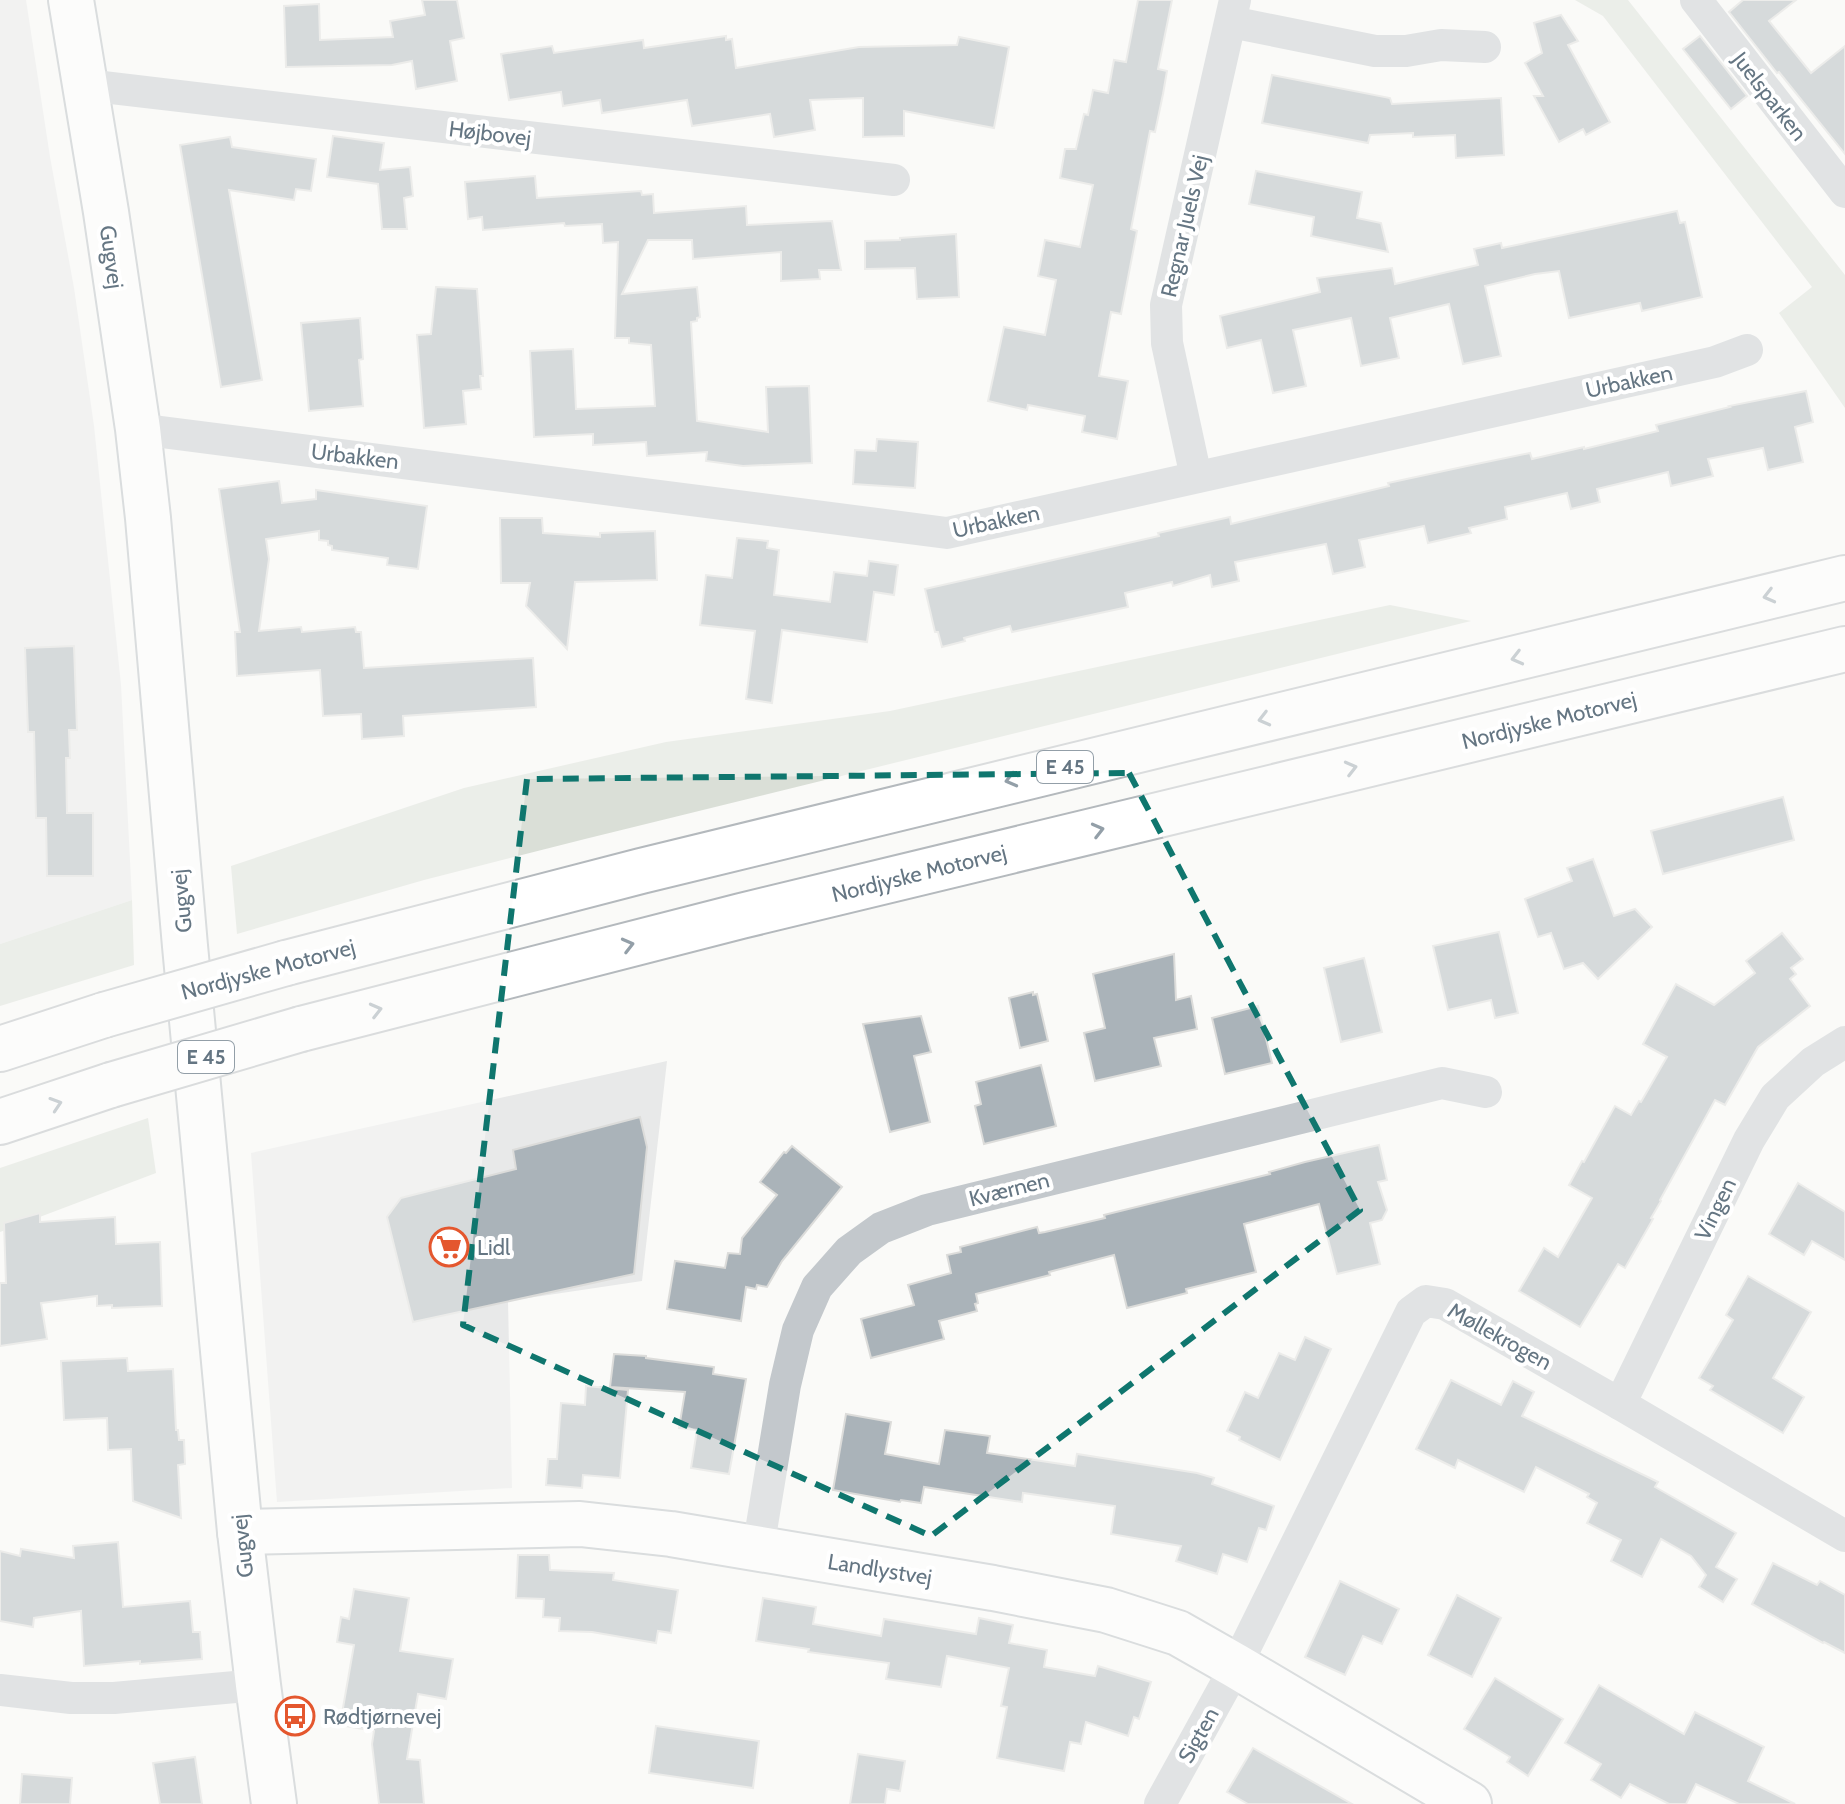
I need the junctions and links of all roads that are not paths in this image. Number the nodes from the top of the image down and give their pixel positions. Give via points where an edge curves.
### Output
1 (71, 0) edge
2 (1696, 0) edge
3 (1233, 11) edge
4 (1485, 47) dead end
5 (86, 85) junction
6 (894, 180) dead end
7 (1845, 192) edge
8 (1747, 350) dead end
9 (138, 429) junction
10 (1196, 477) junction
11 (1845, 578) edge
12 (1845, 649) edge
13 (1845, 1042) edge
14 (0, 1049) edge
15 (1486, 1092) dead end
16 (0, 1122) edge
17 (1620, 1404) junction
18 (240, 1532) junction
19 (1845, 1536) edge
20 (758, 1549) junction
21 (1236, 1666) junction
22 (258, 1685) junction
23 (0, 1690) edge
24 (1453, 1800) edge
25 (274, 1804) edge
26 (1160, 1804) edge

1 - 5 main road, Gugvej
2 - 7 street, Juelsparken
3 - 4 street, Regnar Juels Vej via 1375,51
3 - 10 street, Regnar Juels Vej via 1166,305 1167,343
5 - 6 street, Højbovej
5 - 9 main road, Gugvej
8 - 10 street, Urbakken via 1715,362
9 - 10 street, Urbakken via 947,533
9 - 18 main road, Gugvej
11 -> 14 main road, Nordjyske Motorvej / E 45, bridge via 686,860 286,963
16 -> 12 main road, Nordjyske Motorvej / E 45, bridge via 301,1029 741,916
13 - 17 street, Vingen via 1813,1062 1775,1097
15 - 20 street, Kværnen via 1442,1083 927,1210 881,1228 849,1251 817,1287 798,1330
17 - 19 street, Møllekrogen
17 - 21 street, Møllekrogen via 1445,1304 1426,1301 1411,1312
18 - 20 main road, Landlystvej via 580,1524
18 - 22 main road, Gugvej
20 - 21 main road, Landlystvej via 1106,1610 1178,1633
21 - 24 main road, Landlystvej
21 - 26 street, Sigten
22 - 23 street via 114,1698
22 - 25 main road, Gugvej

